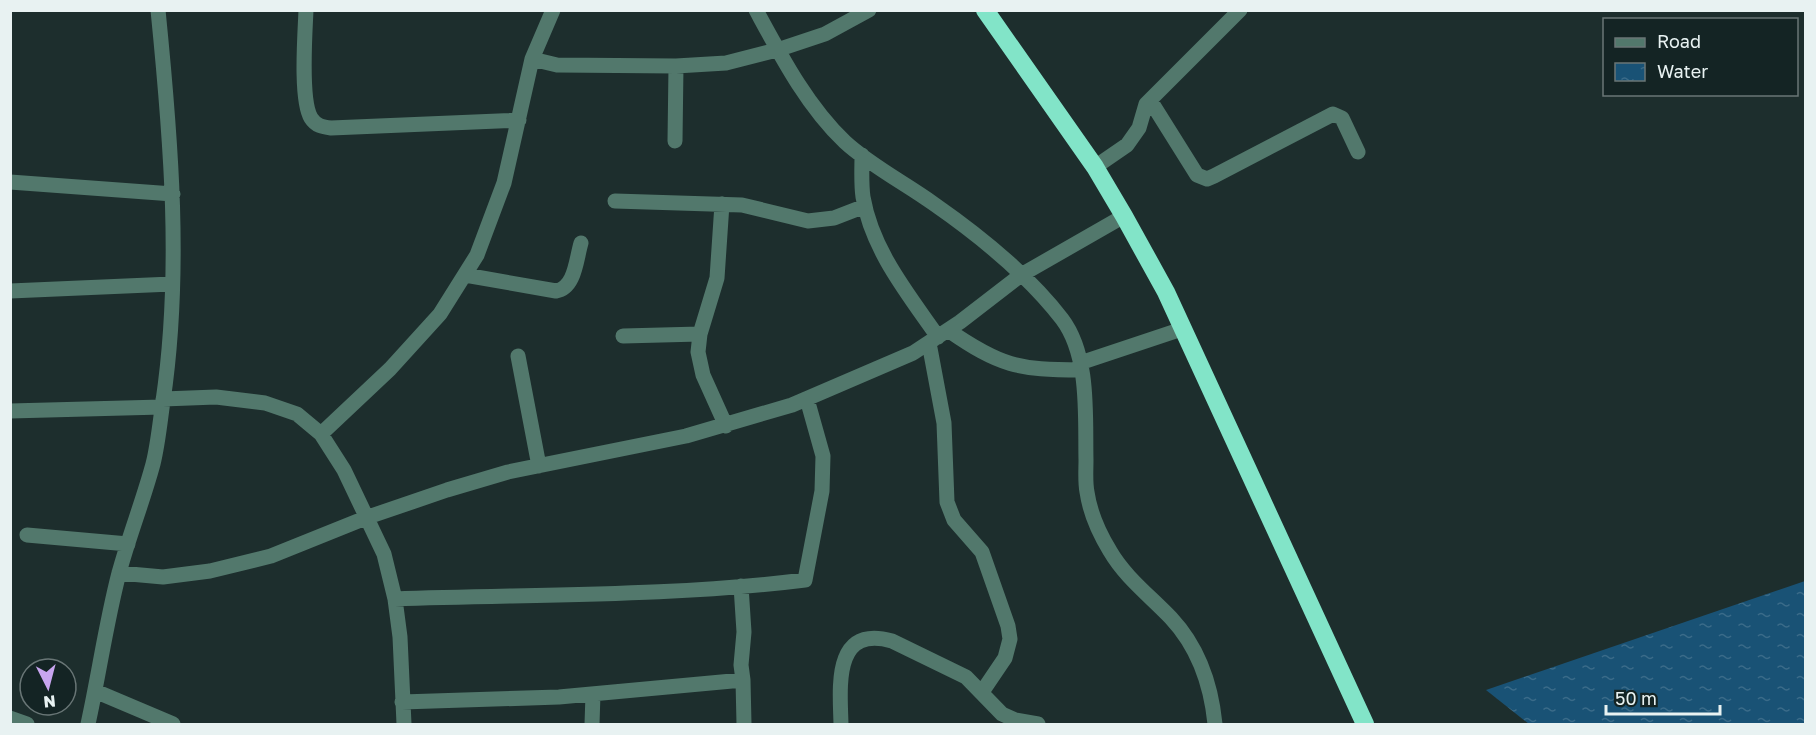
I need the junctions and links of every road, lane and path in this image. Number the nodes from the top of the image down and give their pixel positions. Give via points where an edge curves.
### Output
1 (158, 10) edge
2 (306, 10) edge
3 (553, 10) edge
4 (756, 10) edge
5 (869, 10) edge
6 (985, 10) edge
7 (1240, 10) edge
8 (777, 50) junction
9 (532, 59) junction
10 (676, 66) junction
11 (1150, 100) junction
12 (519, 120) junction
13 (675, 141) dead end
14 (1358, 152) dead end
15 (862, 155) junction
16 (1095, 167) junction
17 (10, 182) edge
18 (172, 194) junction
19 (615, 201) dead end
20 (722, 204) junction
21 (865, 207) junction
22 (1124, 216) junction
23 (580, 243) dead end
24 (465, 275) junction
25 (1021, 275) junction
26 (172, 284) junction
27 (10, 291) edge
28 (1182, 329) junction
29 (700, 334) junction
30 (623, 336) dead end
31 (938, 336) junction
32 (518, 356) dead end
33 (1080, 366) junction
34 (807, 399) junction
35 (163, 403) junction
36 (10, 411) edge
37 (726, 426) junction
38 (321, 434) junction
39 (539, 466) junction
40 (368, 517) junction
41 (27, 535) dead end
42 (128, 544) junction
43 (119, 573) junction
44 (741, 586) junction
45 (395, 599) junction
46 (743, 680) junction
47 (95, 691) junction
48 (982, 692) junction
49 (592, 694) junction
50 (402, 702) junction
51 (10, 718) edge
52 (27, 724) edge
53 (88, 724) edge
54 (173, 724) edge
55 (404, 724) edge
56 (592, 724) edge
57 (744, 724) edge
58 (841, 724) edge
59 (1038, 724) edge
60 (1215, 724) edge
61 (1365, 724) edge

1 - 18 street via 169,113
2 - 12 street via 305,95 307,111 319,126
3 - 9 street
4 - 8 street
5 - 8 street via 825,34
6 - 16 highway
7 - 11 street
8 - 10 street via 726,63
8 - 15 street via 817,110
9 - 10 street via 558,65
9 - 12 street
10 - 13 street
11 - 14 street via 1191,168 1202,178 1214,176 1333,114 1342,118
11 - 16 street via 1127,145
12 - 24 street via 504,183 477,255
15 - 21 street
15 - 25 street via 943,211
16 - 22 highway
17 - 18 street
18 - 26 street
19 - 20 street
20 - 21 street via 758,208 808,221 834,218
20 - 29 street via 717,278
21 - 31 street via 889,266
22 - 25 street
22 - 28 highway
23 - 24 street via 570,281 562,290
24 - 38 street via 440,314 397,362
25 - 31 street
25 - 33 street via 1063,321
26 - 27 street
26 - 35 street
28 - 33 street
28 - 61 highway
29 - 30 street
29 - 37 street via 700,362
31 - 33 street via 1015,366 1042,370
31 - 34 street via 913,353
31 - 48 street via 947,502 954,520 982,552 1010,639 1005,658
32 - 39 street
33 - 60 street via 1086,491 1094,520 1110,553 1195,651 1206,673
34 - 37 street
34 - 44 street via 823,456 822,491 804,580
35 - 36 street
35 - 38 street via 216,397 265,404 297,414
35 - 42 street via 153,463
37 - 39 street
38 - 40 street
39 - 40 street via 447,490
40 - 43 street via 271,556 210,571 163,577
40 - 45 street via 384,554
41 - 42 street
42 - 43 street
43 - 47 street
44 - 45 street
44 - 46 street
45 - 50 street
46 - 49 street
46 - 57 street
47 - 53 street
47 - 54 street
48 - 58 street via 966,678 892,640 871,638 855,644 843,662 839,678
48 - 59 street via 1002,714
49 - 50 street
49 - 56 street
50 - 55 street
51 - 52 street

